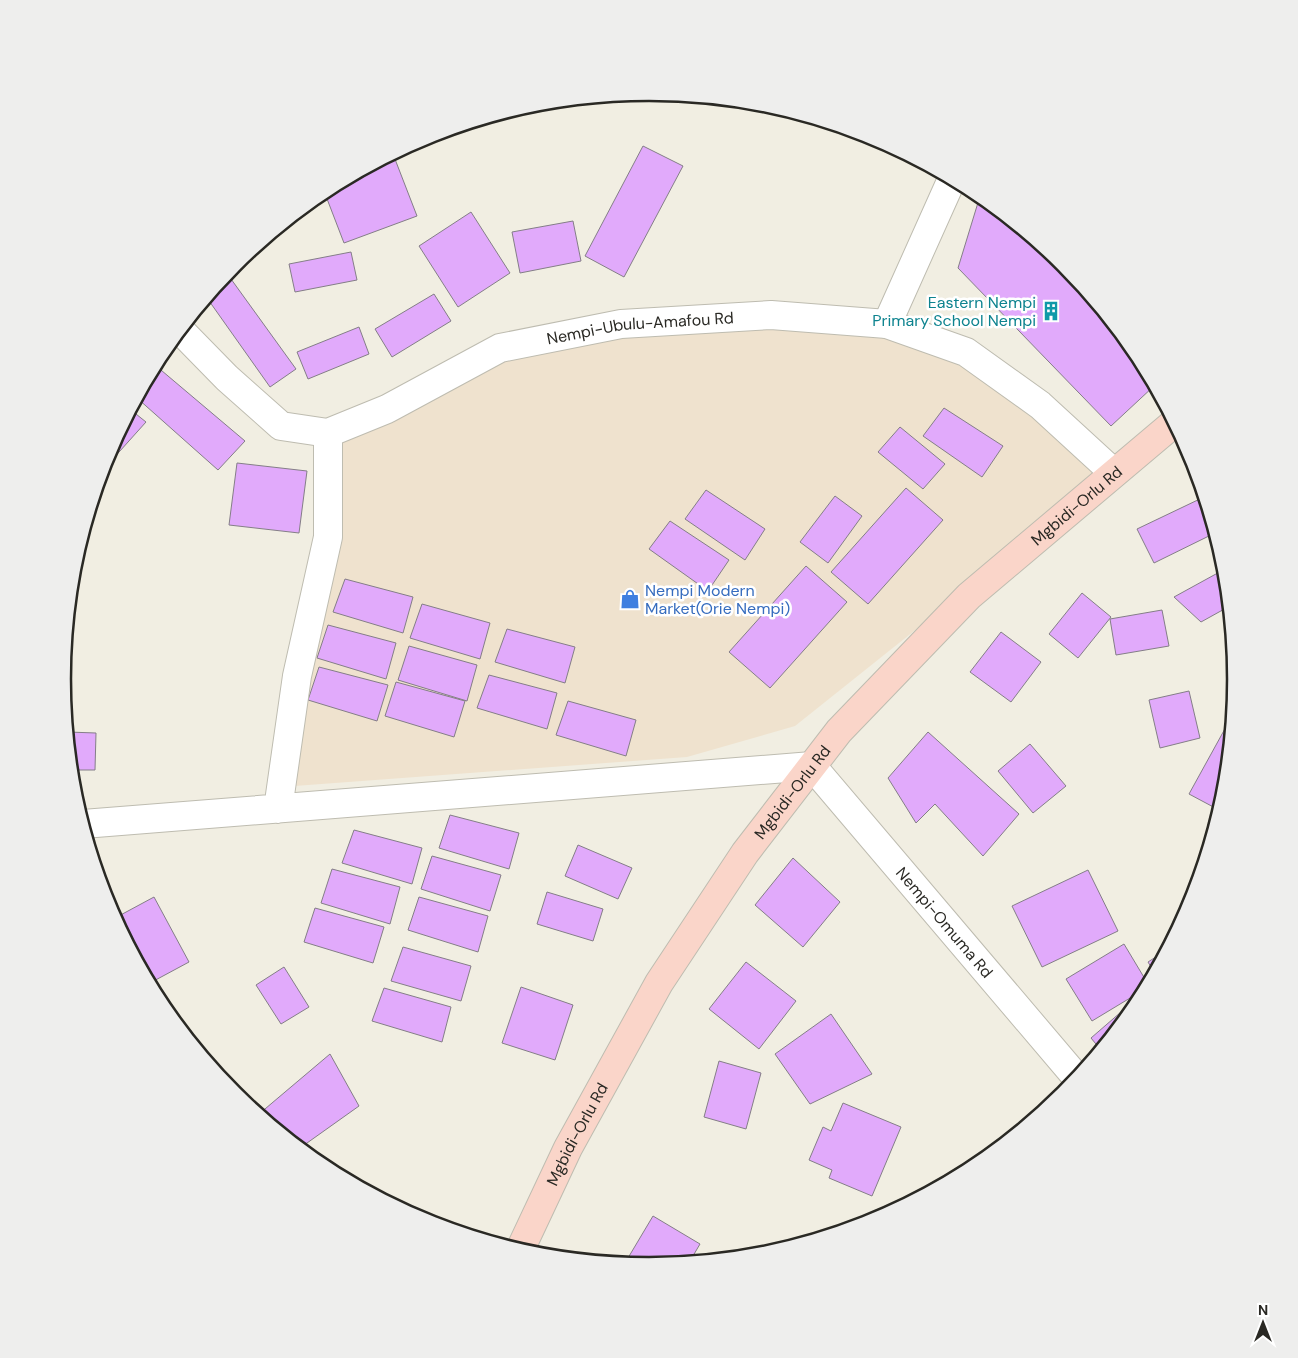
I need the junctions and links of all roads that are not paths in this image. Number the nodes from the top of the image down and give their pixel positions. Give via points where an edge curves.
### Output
1 (949, 186) edge
2 (887, 324) junction
3 (185, 335) edge
4 (1169, 427) edge
5 (328, 433) junction
6 (1114, 472) junction
7 (812, 766) junction
8 (278, 809) junction
9 (90, 823) edge
10 (1072, 1072) edge
11 (523, 1243) edge

1 - 2 street
2 - 5 street, Nempi-Ubulu-Amafou Rd via 772,315 621,324 500,348 386,409
2 - 6 street, Nempi-Ubulu-Amafou Rd via 966,352 1040,405
3 - 5 street via 226,378 281,426
4 - 6 main road, Mgbidi-Orlu Rd
5 - 8 street via 328,537 297,676
6 - 7 main road, Mgbidi-Orlu Rd via 969,596 839,731
7 - 8 street
7 - 10 street, Nempi-Omuma Rd
7 - 11 main road, Mgbidi-Orlu Rd via 745,853 659,983 568,1148
8 - 9 street

